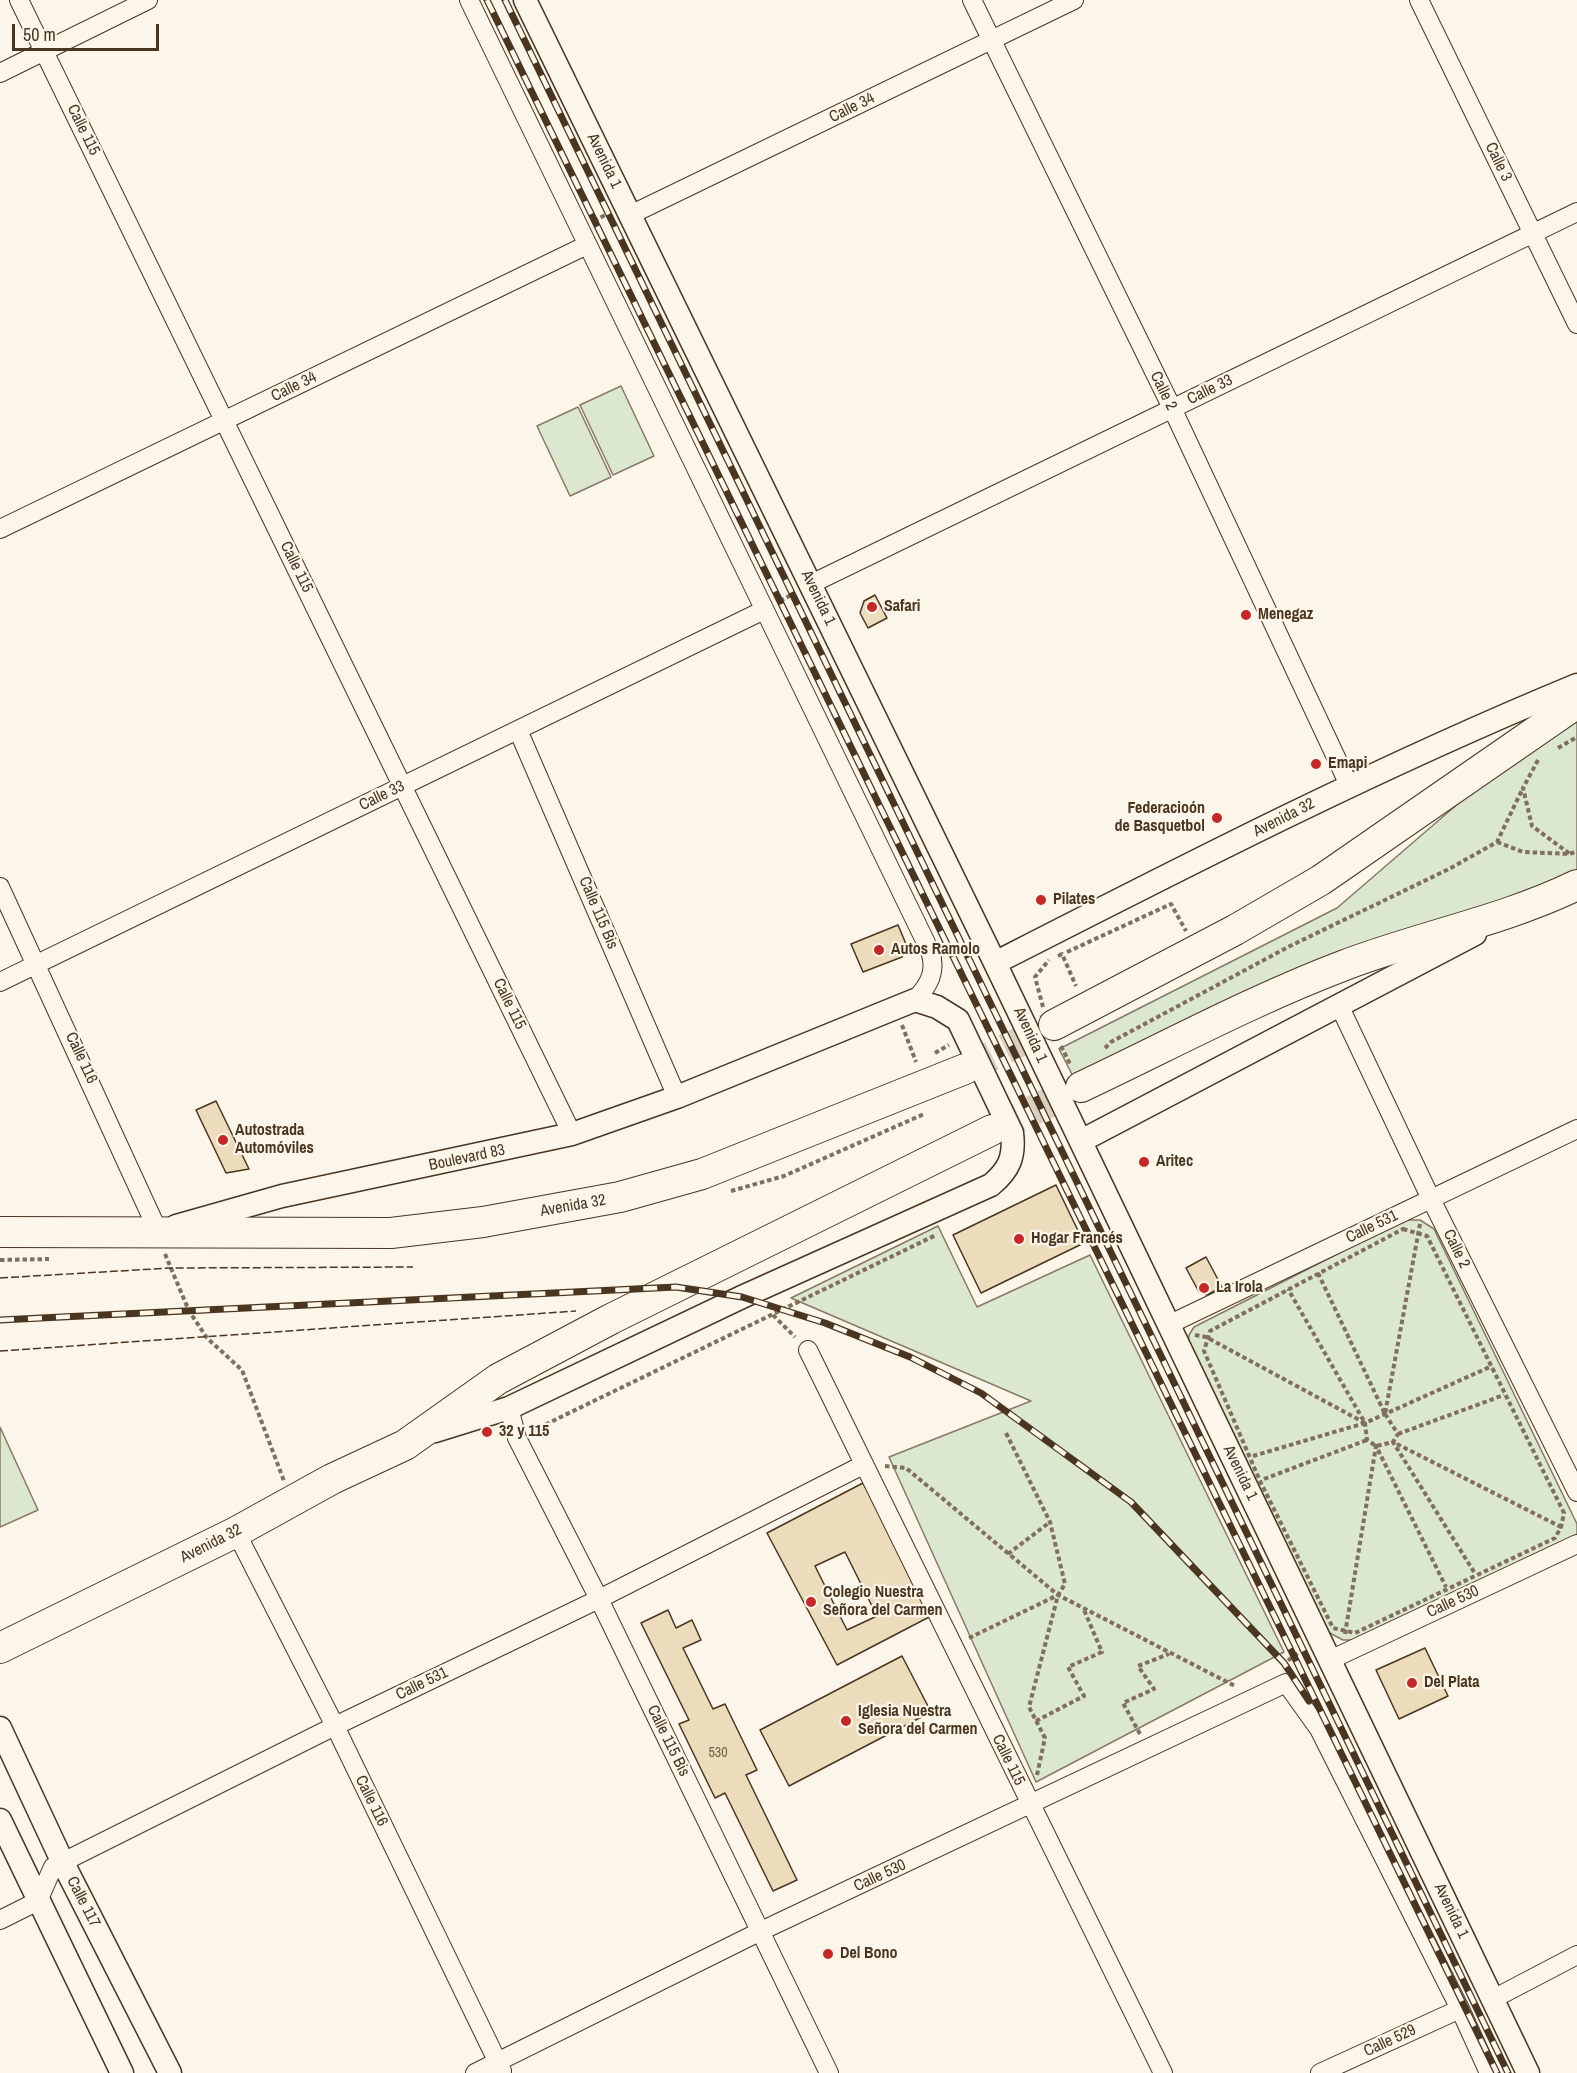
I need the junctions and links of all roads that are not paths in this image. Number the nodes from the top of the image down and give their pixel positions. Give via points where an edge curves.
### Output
1 (19, 0) edge
2 (148, 0) edge
3 (469, 0) edge
4 (525, 0) edge
5 (972, 0) edge
6 (1074, 0) edge
7 (1419, 0) edge
8 (992, 40) junction
9 (44, 51) junction
10 (0, 73) edge
11 (628, 210) junction
12 (1577, 212) edge
13 (1533, 233) junction
14 (587, 245) junction
15 (1577, 324) edge
16 (1172, 408) junction
17 (224, 420) junction
18 (0, 529) edge
19 (811, 584) junction
20 (764, 610) junction
21 (1577, 685) edge
22 (1577, 703) edge
23 (518, 730) junction
24 (1349, 785) junction
25 (402, 786) junction
26 (1577, 885) edge
27 (0, 887) edge
28 (1526, 907) junction
29 (996, 963) junction
30 (38, 964) junction
31 (0, 982) edge
32 (915, 1000) junction
33 (1339, 1005) junction
34 (1054, 1025) tunnel mouth
35 (964, 1069) tunnel mouth
36 (1081, 1088) tunnel mouth
37 (677, 1097) junction
38 (1577, 1129) edge
39 (992, 1130) tunnel mouth
40 (572, 1134) junction
41 (1081, 1141) junction
42 (1431, 1199) junction
43 (159, 1230) junction
44 (0, 1232) edge
45 (1168, 1325) junction
46 (808, 1350) road end
47 (509, 1408) junction
48 (419, 1436) junction
49 (863, 1465) junction
50 (1577, 1492) edge
51 (236, 1532) junction
52 (1573, 1538) edge
53 (599, 1599) junction
54 (0, 1648) edge
55 (1330, 1660) junction
56 (335, 1726) junction
57 (0, 1728) edge
58 (1031, 1806) junction
59 (0, 1820) edge
60 (18, 1857) junction
61 (58, 1865) junction
62 (38, 1901) junction
63 (0, 1920) edge
64 (761, 1931) junction
65 (1577, 1955) edge
66 (1493, 1999) junction
67 (1460, 2009) junction
68 (500, 2067) edge
69 (122, 2073) edge
70 (170, 2073) edge
71 (475, 2073) edge
72 (830, 2073) edge
73 (1163, 2073) edge
74 (1320, 2073) edge
75 (1489, 2073) edge
76 (1528, 2073) edge

1 - 9 street, Calle 115
2 - 9 street
3 - 14 street
4 - 11 street, Avenida 1
5 - 8 street, Calle 2
6 - 8 street, Calle 34
7 - 13 street, Calle 3
8 - 11 street, Calle 34
8 - 16 street, Calle 2
9 - 10 street
9 - 17 street, Calle 115
11 - 19 street, Avenida 1
12 - 13 street, Calle 33
13 - 15 street, Calle 3
13 - 16 street, Calle 33
14 - 17 street, Calle 34
14 - 20 street
16 - 19 street, Calle 33
16 - 24 street, Calle 2
17 - 18 street, Calle 34
17 - 25 street, Calle 115
19 - 29 street, Avenida 1
20 - 23 street, Calle 33
20 - 32 street via 930,951 933,974
21 - 24 street, Avenida 32
22 - 34 highway via 1321,880
23 - 25 street, Calle 33
23 - 37 street, Calle 115 Bis
24 - 29 street, Avenida 32
25 - 30 street, Calle 33
25 - 40 street, Calle 115
26 - 28 highway
27 - 30 street, Calle 116
28 - 33 street
28 - 36 highway via 1381,952 1310,979
29 - 41 street, Avenida 1
30 - 31 street, Calle 33
30 - 43 street, Calle 116
32 - 37 street, Boulevard 83
32 - 47 street, Avenida 32 via 948,1012 963,1028 1012,1133 1014,1149 1004,1174 991,1185
33 - 41 street
33 - 42 street, Calle 2
35 - 43 highway, Avenida 32 via 702,1174 620,1197 483,1222 392,1233
37 - 40 street, Boulevard 83
38 - 42 street, Calle 531
39 - 48 highway, Avenida 32 via 498,1379
40 - 43 street, Boulevard 83 via 282,1196
41 - 45 street, Avenida 1
42 - 45 street, Calle 531
42 - 50 street, Calle 2
43 - 44 highway, Boulevard 83
45 - 55 street, Avenida 1
46 - 49 street, Calle 115
47 - 48 street, Avenida 32
47 - 53 street, Calle 115 Bis via 517,1438
48 - 51 highway, Avenida 32
49 - 53 street, Calle 531
49 - 58 street, Calle 115
51 - 54 highway, Avenida 32
51 - 56 street, Calle 116
52 - 55 street, Calle 530
53 - 56 street, Calle 531
53 - 64 street, Calle 115 Bis
55 - 66 street, Avenida 1
56 - 61 street, Calle 531
56 - 68 street, Calle 116
57 - 61 street, Calle 117
58 - 64 street, Calle 530
58 - 67 street, Calle 530 via 1286,1683 1319,1729
58 - 73 street, Calle 115
59 - 60 street
60 - 61 street via 33,1864
60 - 62 street
61 - 62 street
61 - 70 street, Calle 117
62 - 63 street
62 - 69 street
64 - 68 street, Calle 530
64 - 72 street, Calle 115 Bis
65 - 66 street
66 - 76 street, Avenida 1
67 - 74 street, Calle 529
67 - 75 street
68 - 71 street, Calle 530

